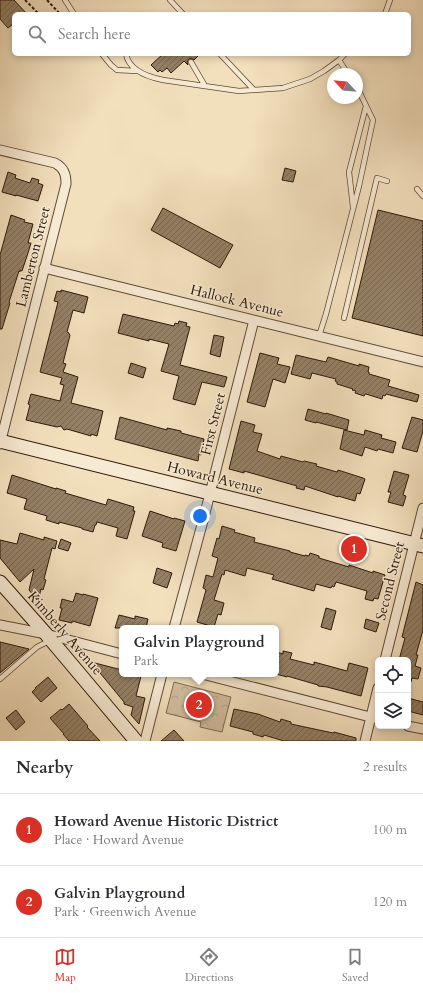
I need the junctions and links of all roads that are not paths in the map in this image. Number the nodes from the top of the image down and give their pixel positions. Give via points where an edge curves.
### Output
1 (65, 0) edge
2 (170, 0) edge
3 (390, 0) edge
4 (73, 12) edge
5 (181, 12) edge
6 (385, 12) edge
7 (104, 56) edge
8 (126, 56) edge
9 (222, 56) edge
10 (343, 56) edge
11 (339, 60) junction
12 (191, 62) dead end
13 (344, 68) edge
14 (137, 71) junction
15 (205, 86) junction
16 (254, 90) junction
17 (363, 100) edge
18 (366, 106) junction
19 (0, 150) edge
20 (387, 181) dead end
21 (417, 189) dead end
22 (423, 196) edge
23 (353, 210) junction
24 (44, 268) junction
25 (344, 318) dead end
26 (254, 320) junction
27 (319, 336) junction
28 (423, 362) edge
29 (0, 442) edge
30 (210, 493) junction
31 (423, 508) edge
32 (419, 545) edge
33 (0, 582) edge
34 (0, 625) edge
35 (175, 625) edge
36 (48, 637) junction
37 (119, 653) edge
38 (386, 657) edge
39 (161, 677) edge
40 (214, 677) edge
41 (0, 679) edge
42 (377, 693) edge
43 (374, 718) edge
44 (411, 727) edge
45 (423, 730) edge
46 (136, 741) edge
47 (145, 741) edge
48 (365, 741) edge

1 - 4 lane
2 - 5 lane
3 - 6 lane
7 - 14 lane via 117,70
8 - 14 lane
9 - 16 lane
10 - 11 lane
11 - 13 lane
11 - 16 lane via 310,79 283,88
12 - 15 lane
14 - 15 lane via 151,78
15 - 16 lane via 239,91
17 - 18 lane
18 - 23 lane via 349,172
18 - 23 lane via 374,120
19 - 24 street, Lamberton Street via 55,163 64,170 66,184
20 - 25 lane via 377,178
21 - 22 lane
23 - 27 lane
24 - 26 street, Hallock Avenue
24 - 29 street, Lamberton Street
26 - 27 street, Hallock Avenue
26 - 30 street, First Street
27 - 28 street, Hallock Avenue
29 - 30 main road, Howard Avenue
30 - 32 main road, Howard Avenue
30 - 35 street, First Street
31 - 32 street, Second Street
32 - 38 street, Second Street
33 - 36 main road, Kimberly Avenue
34 - 36 street
36 - 37 street
36 - 41 lane
36 - 46 main road, Kimberly Avenue
39 - 47 street
40 - 43 street
42 - 43 street
43 - 48 street
44 - 45 street

